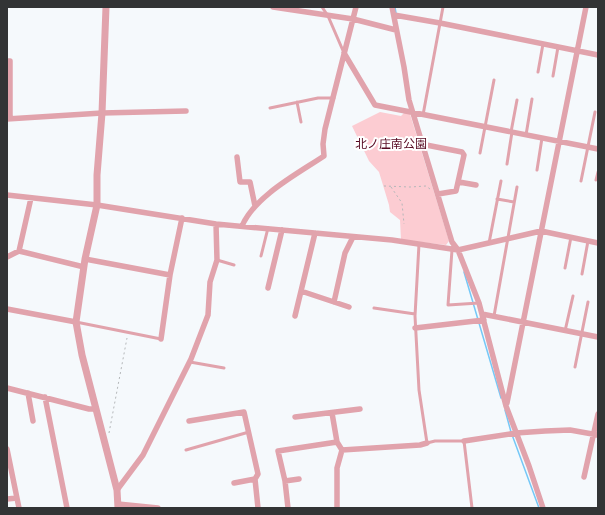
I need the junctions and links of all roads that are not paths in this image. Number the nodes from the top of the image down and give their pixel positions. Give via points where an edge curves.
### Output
1 (106, 7) edge
2 (273, 7) edge
3 (322, 7) edge
4 (356, 7) edge
5 (392, 7) edge
6 (443, 7) edge
7 (586, 7) edge
8 (394, 15) junction
9 (328, 16) junction
10 (353, 19) junction
11 (440, 23) junction
12 (396, 30) junction
13 (544, 44) junction
14 (558, 47) junction
15 (577, 51) junction
16 (344, 53) junction
17 (598, 55) edge
18 (7, 61) edge
19 (538, 72) dead end
20 (553, 76) dead end
21 (494, 80) dead end
22 (334, 98) junction
23 (517, 100) dead end
24 (532, 100) dead end
25 (297, 102) junction
26 (270, 108) dead end
27 (186, 111) dead end
28 (413, 112) junction
29 (595, 112) dead end
30 (102, 113) junction
31 (423, 115) junction
32 (8, 118) edge
33 (301, 122) dead end
34 (485, 127) junction
35 (511, 132) junction
36 (526, 135) junction
37 (542, 138) junction
38 (559, 142) junction
39 (422, 144) junction
40 (588, 147) junction
41 (598, 149) edge
42 (480, 153) dead end
43 (237, 158) dead end
44 (507, 164) dead end
45 (537, 170) dead end
46 (598, 172) edge
47 (596, 180) dead end
48 (501, 181) dead end
49 (581, 181) dead end
50 (459, 182) junction
51 (476, 185) dead end
52 (517, 187) dead end
53 (438, 194) junction
54 (7, 195) edge
55 (31, 198) junction
56 (497, 199) junction
57 (514, 202) junction
58 (97, 205) junction
59 (255, 206) junction
60 (182, 218) junction
61 (216, 224) junction
62 (242, 226) junction
63 (268, 228) junction
64 (282, 230) junction
65 (541, 231) junction
66 (315, 233) junction
67 (353, 237) junction
68 (571, 237) junction
69 (508, 238) junction
70 (588, 241) junction
71 (489, 243) junction
72 (598, 243) edge
73 (418, 244) junction
74 (455, 249) junction
75 (19, 251) junction
76 (261, 256) dead end
77 (7, 257) edge
78 (85, 259) junction
79 (217, 260) junction
80 (234, 265) dead end
81 (84, 267) junction
82 (566, 268) dead end
83 (582, 274) dead end
84 (170, 275) junction
85 (268, 288) dead end
86 (301, 292) junction
87 (573, 296) dead end
88 (334, 302) junction
89 (588, 302) dead end
90 (479, 303) junction
91 (349, 307) dead end
92 (374, 308) dead end
93 (7, 309) edge
94 (415, 314) junction
95 (295, 316) dead end
96 (494, 316) junction
97 (483, 317) junction
98 (76, 322) junction
99 (523, 322) junction
100 (415, 328) junction
101 (565, 331) junction
102 (582, 334) junction
103 (598, 337) edge
104 (161, 339) joint
105 (190, 362) junction
106 (224, 368) dead end
107 (575, 368) dead end
108 (7, 388) edge
109 (28, 393) junction
110 (45, 397) junction
111 (506, 406) junction
112 (95, 409) junction
113 (360, 410) dead end
114 (332, 413) junction
115 (598, 414) edge
116 (296, 417) dead end
117 (32, 421) dead end
118 (189, 421) dead end
119 (249, 432) junction
120 (516, 433) junction
121 (596, 435) edge
122 (464, 441) junction
123 (338, 442) junction
124 (426, 443) junction
125 (7, 450) edge
126 (186, 450) dead end
127 (342, 450) junction
128 (584, 477) dead end
129 (255, 479) junction
130 (298, 479) dead end
131 (285, 481) junction
132 (234, 483) dead end
133 (117, 490) junction
134 (17, 498) junction
135 (7, 499) edge
136 (118, 506) edge
137 (19, 508) edge
138 (67, 508) edge
139 (158, 508) edge
140 (258, 508) edge
141 (288, 508) edge
142 (337, 508) edge
143 (472, 508) edge
144 (543, 508) edge

1 - 30 street
2 - 9 street
3 - 9 lane
4 - 10 street
5 - 8 street
6 - 11 lane
7 - 15 street
8 - 11 street
8 - 12 street
9 - 10 street
9 - 16 lane
10 - 12 street
10 - 16 street
11 - 13 street
11 - 31 lane
12 - 28 street
13 - 14 street
13 - 19 lane
14 - 15 street
14 - 20 lane
15 - 17 street
15 - 38 street
16 - 22 street
16 - 28 street via 375,105
18 - 32 street via 10,61
21 - 34 lane
22 - 25 lane
22 - 59 street via 323,144 324,156 283,183
23 - 35 lane
24 - 36 lane
25 - 26 lane
25 - 33 lane
27 - 30 street
28 - 31 street
28 - 39 street
29 - 40 lane
30 - 32 street
30 - 58 street
31 - 34 street
34 - 35 street
34 - 42 lane
35 - 36 street
35 - 44 lane
36 - 37 street
37 - 38 street
37 - 45 lane
38 - 40 street
38 - 65 street
39 - 50 street via 462,152 464,155
39 - 53 street
40 - 41 street
40 - 49 lane
43 - 59 street via 240,182 250,182
46 - 47 lane
48 - 56 lane
50 - 51 street
50 - 53 street via 456,191
52 - 57 lane
53 - 74 street
54 - 55 street
55 - 58 street
55 - 75 street
56 - 57 lane
56 - 71 lane
57 - 69 lane
58 - 60 street
58 - 78 street
59 - 62 street
60 - 61 street
60 - 84 street
61 - 62 street
61 - 79 street
62 - 63 street
63 - 64 street
63 - 76 lane
64 - 66 street
64 - 85 street
65 - 68 street
65 - 69 street
65 - 99 street
66 - 67 street
66 - 86 street
67 - 73 street
67 - 88 street via 345,253
68 - 70 street
68 - 82 lane
69 - 71 street
69 - 96 lane
70 - 72 street
70 - 83 lane
71 - 74 street
73 - 74 street
73 - 94 lane
74 - 90 street
74 - 90 lane via 448,305
75 - 77 street
75 - 81 street
78 - 81 street
78 - 84 street
79 - 80 lane
79 - 105 street via 210,282 208,315
81 - 98 street
84 - 104 street
86 - 88 street
86 - 95 street
87 - 101 lane
88 - 91 street
89 - 102 lane
90 - 97 street
92 - 94 lane
93 - 98 street
94 - 100 lane
96 - 97 street
96 - 99 street
97 - 100 street
97 - 111 street
98 - 104 lane
98 - 112 street
99 - 101 street
99 - 111 street
100 - 124 lane
101 - 102 street
102 - 103 street
102 - 107 lane
105 - 106 lane
105 - 133 street via 143,456
108 - 109 street
109 - 110 street
109 - 117 street
110 - 112 street
110 - 138 street
111 - 120 street
112 - 133 street
113 - 114 street
114 - 116 street
114 - 123 street
115 - 121 street
118 - 119 street via 244,412
119 - 126 lane
119 - 129 street via 258,474
120 - 121 street via 570,430
120 - 122 street
120 - 144 street
121 - 128 street
122 - 124 lane
122 - 143 lane
123 - 127 street
123 - 131 street via 278,451
124 - 127 street
125 - 134 street
127 - 142 street via 337,468
129 - 132 street
129 - 140 street
130 - 131 street
131 - 141 street
133 - 136 street
134 - 135 street
134 - 137 street
136 - 139 street

